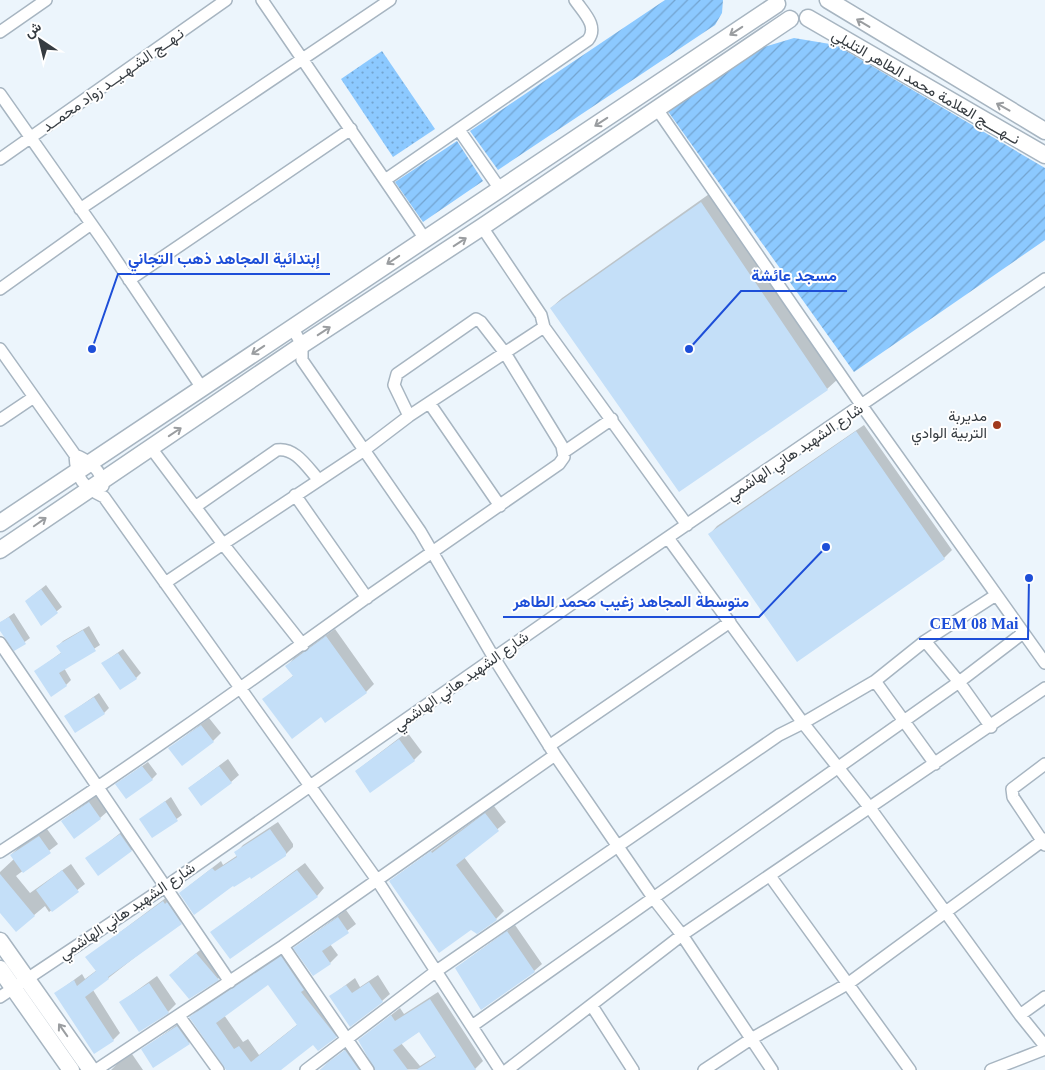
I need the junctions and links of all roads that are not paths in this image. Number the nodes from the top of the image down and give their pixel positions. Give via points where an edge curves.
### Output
1 (46, 0) edge
2 (226, 0) edge
3 (262, 0) edge
4 (575, 0) edge
5 (820, 0) edge
6 (828, 0) edge
7 (383, 2) edge
8 (775, 2) edge
9 (808, 18) junction
10 (790, 19) junction
11 (0, 32) edge
12 (304, 60) junction
13 (0, 94) edge
14 (657, 109) junction
15 (351, 129) junction
16 (459, 130) junction
17 (1045, 131) edge
18 (30, 138) junction
19 (1045, 155) edge
20 (0, 159) edge
21 (385, 180) junction
22 (500, 189) junction
23 (80, 209) junction
24 (91, 224) junction
25 (482, 227) junction
26 (425, 239) junction
27 (1045, 279) edge
28 (130, 280) junction
29 (0, 289) edge
30 (292, 327) junction
31 (544, 327) junction
32 (277, 337) junction
33 (0, 349) edge
34 (297, 353) junction
35 (505, 353) junction
36 (202, 388) junction
37 (34, 397) junction
38 (430, 404) junction
39 (862, 406) junction
40 (409, 416) junction
41 (612, 419) junction
42 (0, 420) edge
43 (151, 448) junction
44 (363, 451) junction
45 (564, 452) junction
46 (90, 461) junction
47 (75, 463) junction
48 (318, 479) junction
49 (103, 480) junction
50 (88, 490) junction
51 (295, 495) junction
52 (104, 498) junction
53 (500, 506) junction
54 (195, 507) junction
55 (0, 523) edge
56 (687, 525) junction
57 (668, 538) junction
58 (223, 544) junction
59 (0, 550) edge
60 (433, 553) junction
61 (165, 583) junction
62 (996, 595) junction
63 (367, 598) junction
64 (730, 622) junction
65 (1023, 633) junction
66 (925, 641) junction
67 (0, 643) edge
68 (303, 645) junction
69 (494, 658) junction
70 (1045, 662) edge
71 (875, 681) junction
72 (959, 682) junction
73 (239, 688) junction
74 (1045, 688) edge
75 (904, 720) junction
76 (804, 723) junction
77 (991, 727) junction
78 (552, 751) junction
79 (935, 764) junction
80 (1045, 764) edge
81 (838, 766) junction
82 (310, 784) junction
83 (98, 789) junction
84 (870, 808) junction
85 (1044, 841) edge
86 (618, 844) junction
87 (0, 852) edge
88 (770, 876) junction
89 (376, 880) junction
90 (165, 887) junction
91 (654, 899) junction
92 (946, 913) junction
93 (682, 935) junction
94 (0, 941) edge
95 (283, 946) junction
96 (0, 969) edge
97 (435, 972) junction
98 (230, 982) junction
99 (849, 984) junction
100 (13, 988) edge
101 (1045, 997) edge
102 (592, 1006) junction
103 (1020, 1015) junction
104 (179, 1016) junction
105 (472, 1026) junction
106 (751, 1039) junction
107 (348, 1040) junction
108 (1045, 1047) edge
109 (71, 1070) edge
110 (91, 1070) edge
111 (96, 1070) edge
112 (218, 1070) edge
113 (306, 1070) edge
114 (368, 1070) edge
115 (500, 1070) edge
116 (507, 1070) edge
117 (633, 1070) edge
118 (704, 1070) edge
119 (772, 1070) edge
120 (910, 1070) edge
121 (991, 1070) edge

1 - 11 street
2 - 18 street, نـهــج الشـهـيــد زواد محمــد
3 - 12 street
4 - 16 street via 593,26 592,36
5 - 9 main road via 818,9
17 -> 6 main road, نــهــــج العلامة محمد الطاهر التليلي
7 - 12 street
8 - 10 main road
8 -> 22 main road
9 - 10 main road
9 - 19 main road, نــهــــج العلامة محمد الطاهر التليلي
10 - 14 main road
12 - 15 street
12 - 23 street
13 - 18 street
14 - 25 main road
14 - 39 street
15 - 21 street
15 - 28 street
16 - 21 street
16 - 22 street
18 - 20 street, نـهــج الشـهـيــد زواد محمــد
18 - 23 street
21 - 26 street
22 - 26 main road
23 - 24 street
24 - 28 street
24 - 29 street
25 - 31 street via 541,314
34 -> 25 main road
26 -> 30 main road
27 - 39 street, شارع الشهيد هاني الهاشمي
28 - 36 street
30 - 32 main road
30 - 34 street
31 - 35 street
31 - 41 street
32 - 34 street
32 -> 36 main road
33 - 37 street
43 -> 34 main road
34 - 44 street
35 - 38 street
35 - 40 street via 481,322 471,321 397,374 394,385
35 - 45 street
36 - 46 main road
37 - 42 street
37 - 47 street
38 - 40 street
38 - 53 street
39 - 56 street, شارع الشهيد هاني الهاشمي
39 - 62 street
40 - 44 street
41 - 45 street
41 - 56 street
43 - 49 main road
43 - 54 street
44 - 48 street
44 - 60 street
45 - 53 street via 559,464
46 - 47 main road
46 - 49 street
47 - 50 street
47 - 55 main road
48 - 51 street
48 - 54 street via 296,455 277,450
49 - 50 main road
49 - 52 street
50 - 52 street
59 -> 50 main road
51 - 58 street
51 - 63 street
52 - 61 street
53 - 60 street
54 - 58 street
56 - 57 street, شارع الشهيد هاني الهاشمي
57 - 64 street
57 - 69 street, شارع الشهيد هاني الهاشمي
58 - 61 street
58 - 68 street
60 - 63 street
60 - 69 street
61 - 73 street
62 - 65 street
62 - 66 street
63 - 68 street
64 - 76 street
64 - 78 street
65 - 70 street
65 - 72 street
66 - 71 street
66 - 72 street
67 - 83 street
68 - 73 street
69 - 78 street
69 - 82 street, شارع الشهيد هاني الهاشمي
71 - 75 street
71 - 76 street
72 - 75 street
72 - 77 street
73 - 82 street
73 - 83 street
74 - 77 street
75 - 79 street
75 - 81 street
76 - 81 street
76 - 86 street via 780,735
77 - 79 street
78 - 86 street
78 - 89 street
79 - 84 street
80 - 85 street via 1012,789 1013,797
81 - 84 street
81 - 91 street
82 - 89 street
82 - 90 street, شارع الشهيد هاني الهاشمي
83 - 87 street
83 - 90 street
84 - 88 street
84 - 92 street
85 - 92 street
86 - 91 street
86 - 97 street
88 - 93 street
88 - 99 street
89 - 95 street
89 - 97 street
90 - 98 street
90 - 100 street, شارع الشهيد هاني الهاشمي
91 - 93 street
91 - 105 street
92 - 99 street
92 - 103 street
93 - 102 street
93 - 106 street
94 - 100 main road
95 - 98 street
95 - 107 street
96 - 100 main road
97 - 105 street
97 - 107 street
98 - 104 street
99 - 106 street
99 - 120 street
100 - 109 main road
110 -> 100 main road
101 - 103 street
102 - 116 street
102 - 117 street
103 - 108 street
104 - 111 street
104 - 112 street
105 - 115 street
106 - 118 street
106 - 119 street
107 - 113 street
107 - 114 street
108 - 121 street

